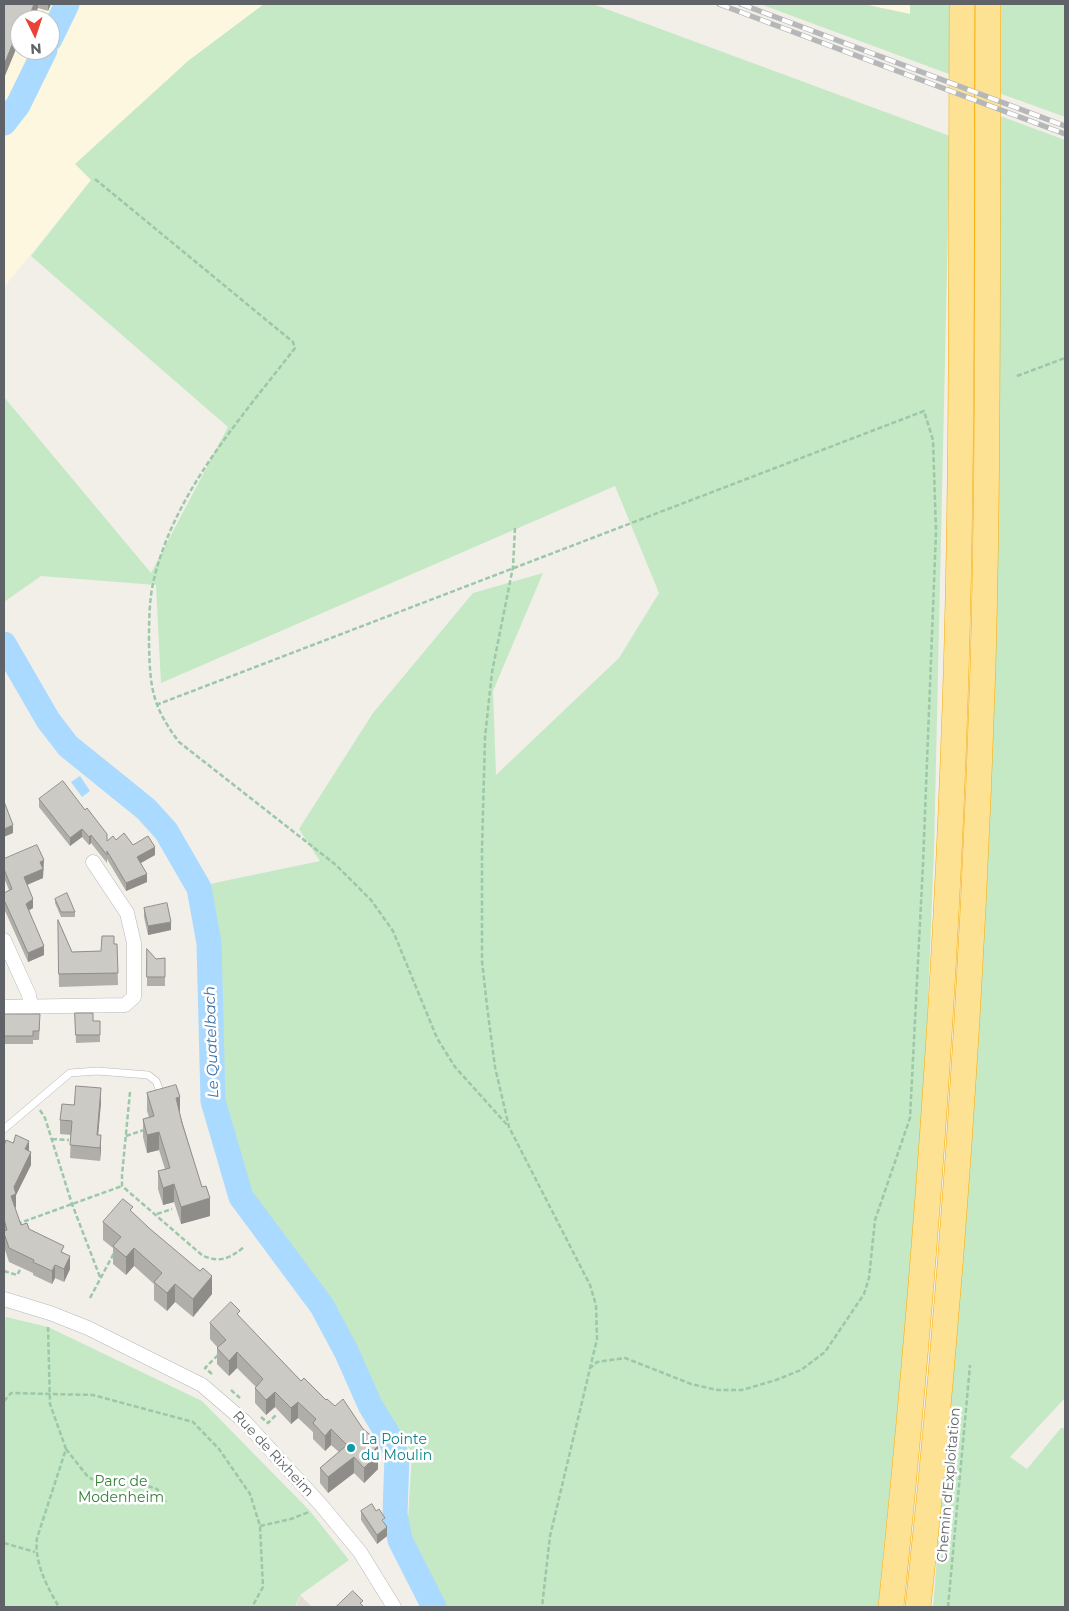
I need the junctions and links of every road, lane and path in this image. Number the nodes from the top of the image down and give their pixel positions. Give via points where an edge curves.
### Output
1 (962, 4) edge
2 (988, 4) edge
3 (95, 180) dead end
4 (1065, 358) edge
5 (1017, 376) dead end
6 (515, 528) dead end
7 (513, 567) junction
8 (156, 705) junction
9 (93, 862) dead end
10 (4, 940) edge
11 (4, 1007) edge
12 (31, 1007) junction
13 (130, 1092) dead end
14 (163, 1100) edge
15 (34, 1103) junction
16 (509, 1127) junction
17 (4, 1129) edge
18 (148, 1129) edge
19 (126, 1136) junction
20 (52, 1140) junction
21 (69, 1140) edge
22 (122, 1186) junction
23 (72, 1204) junction
24 (172, 1209) dead end
25 (156, 1214) junction
26 (12, 1225) edge
27 (245, 1246) dead end
28 (115, 1252) edge
29 (20, 1270) dead end
30 (4, 1272) edge
31 (100, 1277) junction
32 (90, 1298) dead end
33 (4, 1299) edge
34 (50, 1313) junction
35 (219, 1354) edge
36 (970, 1365) dead end
37 (589, 1369) junction
38 (218, 1379) dead end
39 (224, 1384) dead end
40 (50, 1393) junction
41 (243, 1400) dead end
42 (4, 1401) edge
43 (255, 1412) dead end
44 (277, 1414) dead end
45 (66, 1449) junction
46 (166, 1502) dead end
47 (321, 1506) junction
48 (260, 1526) junction
49 (4, 1543) edge
50 (35, 1552) junction
51 (60, 1607) edge
52 (252, 1607) edge
53 (394, 1607) edge
54 (542, 1607) edge
55 (891, 1607) edge
56 (918, 1607) edge
57 (948, 1607) edge

1 - 55 highway via 959,549 950,840 933,1131
2 - 56 highway via 985,575 975,858 947,1299
3 - 8 path via 293,342 295,348 196,481 165,541 153,581 149,628 150,681
4 - 5 path
6 - 7 path
7 - 8 path
7 - 16 path via 491,682 485,737 482,849 482,961 496,1067
7 - 37 path via 924,412 933,440 935,542 910,1118 876,1220 870,1278 864,1294 825,1352 801,1370 768,1383 742,1390 718,1390 691,1384 625,1358 597,1362
8 - 16 path via 164,722 180,742 336,864 370,900 393,931 437,1038 455,1067
9 - 12 street via 126,913 134,943 134,997 125,1005
10 - 12 street
11 - 12 street
13 - 19 path
14 - 15 lane via 156,1081 148,1075 97,1071 70,1072
15 - 17 lane
15 - 20 path via 45,1118
16 - 37 path via 590,1286 596,1305 597,1339
18 - 19 path
19 - 22 path
20 - 21 path
20 - 23 path
22 - 23 path
22 - 25 path
23 - 26 path
23 - 31 path
24 - 25 path
25 - 27 path via 203,1256 212,1260 227,1259
28 - 31 path
29 - 30 path via 17,1275
31 - 32 path
33 - 34 street, Rue de Rixheim
34 - 40 path
34 - 47 street, Rue de Rixheim via 88,1328 202,1385 245,1422
35 - 38 path via 205,1368
36 - 57 path, Chemin d'Exploitation
37 - 54 path via 550,1536
39 - 41 path
40 - 42 path via 11,1393
40 - 45 path via 50,1404
40 - 48 path via 94,1395 193,1422 220,1449 250,1494
43 - 44 path via 268,1423
45 - 46 path via 88,1477 102,1484 142,1484 157,1489
45 - 50 path
47 - 48 path via 291,1519
47 - 53 street, Rue de Rixheim via 360,1552
48 - 52 path via 263,1587
49 - 50 path
50 - 51 path via 51,1594

